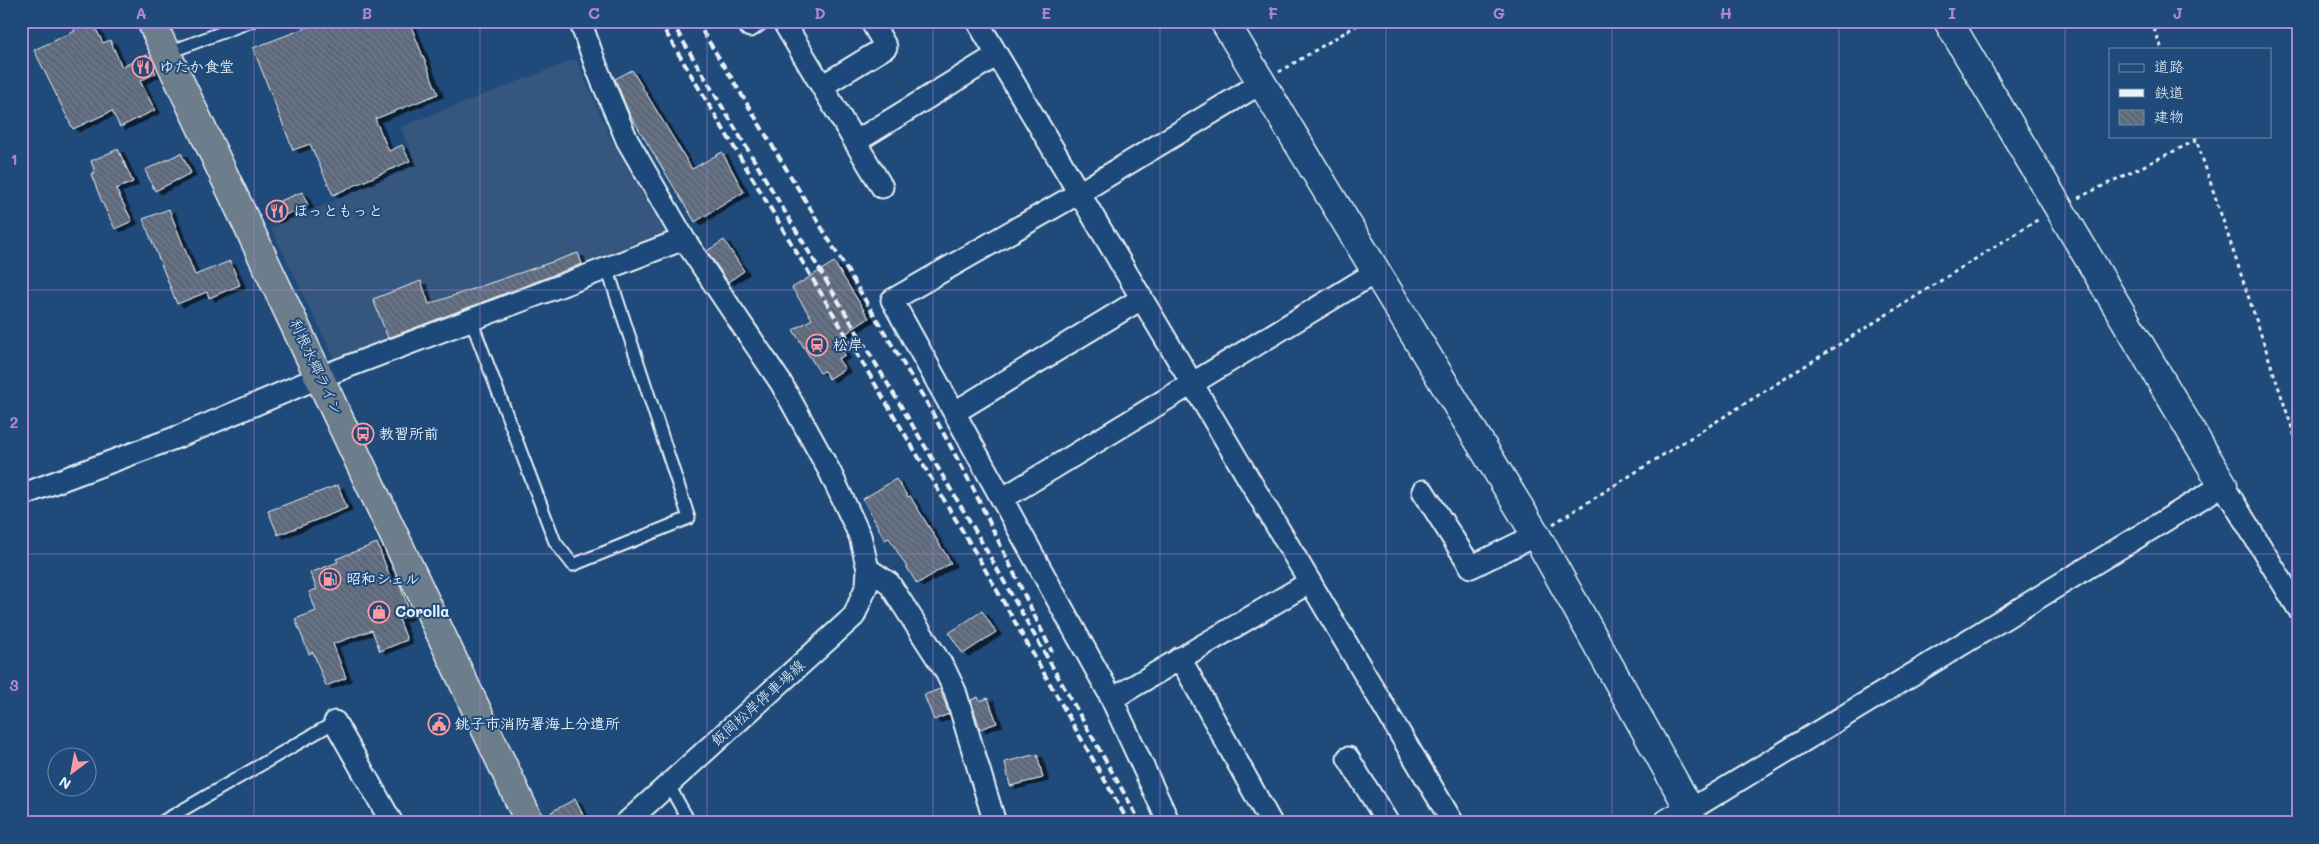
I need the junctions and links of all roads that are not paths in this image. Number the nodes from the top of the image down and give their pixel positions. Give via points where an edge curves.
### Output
1 (151, 21) edge
2 (252, 21) edge
3 (580, 21) edge
4 (783, 21) edge
5 (871, 21) edge
6 (977, 21) edge
7 (1224, 21) edge
8 (1948, 21) edge
9 (167, 53) junction
10 (997, 55) junction
11 (1261, 83) junction
12 (822, 86) junction
13 (855, 142) junction
14 (882, 187) dead end
15 (1079, 193) junction
16 (684, 239) junction
17 (607, 268) junction
18 (1376, 272) junction
19 (1141, 299) junction
20 (472, 320) junction
21 (320, 377) junction
22 (1192, 383) junction
23 (955, 412) junction
24 (2223, 485) junction
25 (1423, 491) dead end
26 (21, 495) edge
27 (1002, 499) junction
28 (1536, 535) junction
29 (868, 569) junction
30 (1310, 582) junction
31 (2298, 608) edge
32 (1180, 658) junction
33 (1112, 699) junction
34 (335, 722) joint
35 (1348, 758) dead end
36 (668, 784) junction
37 (1686, 818) edge
38 (160, 823) edge
39 (392, 823) edge
40 (530, 823) edge
41 (626, 823) edge
42 (690, 823) edge
43 (995, 823) edge
44 (1169, 823) edge
45 (1271, 823) edge
46 (1388, 823) edge
47 (1453, 823) edge

1 - 9 highway, 利根水郷ライン
2 - 9 lane
3 - 16 street via 627,140
4 - 12 street
5 - 12 street via 886,47
6 - 10 street
7 - 11 street
8 - 24 street
9 - 21 highway, 利根水郷ライン via 245,209
10 - 13 street
10 - 15 street
11 - 15 street
11 - 18 street
12 - 13 street
13 - 14 street
15 - 19 street
15 - 23 street via 892,300
16 - 17 street
16 - 29 street via 781,383 830,472 860,536
17 - 20 street
17 - 20 lane via 689,518 573,565 555,542
18 - 22 street
18 - 28 street
19 - 22 street
19 - 23 street
20 - 21 street
21 - 26 street via 180,436
21 - 40 highway, 利根水郷ライン
22 - 27 street
22 - 30 street
23 - 27 street
24 - 31 street
24 - 37 street
25 - 28 street via 1471,567
27 - 33 street
28 - 37 street
29 - 36 street, 飯岡松岸停車場線 via 867,585 854,616
29 - 43 street via 889,583 955,690
30 - 32 street
30 - 47 street
32 - 33 street
32 - 45 street
33 - 44 street
34 - 38 lane
34 - 39 street
35 - 46 street
36 - 41 street, 飯岡松岸停車場線
36 - 42 lane

